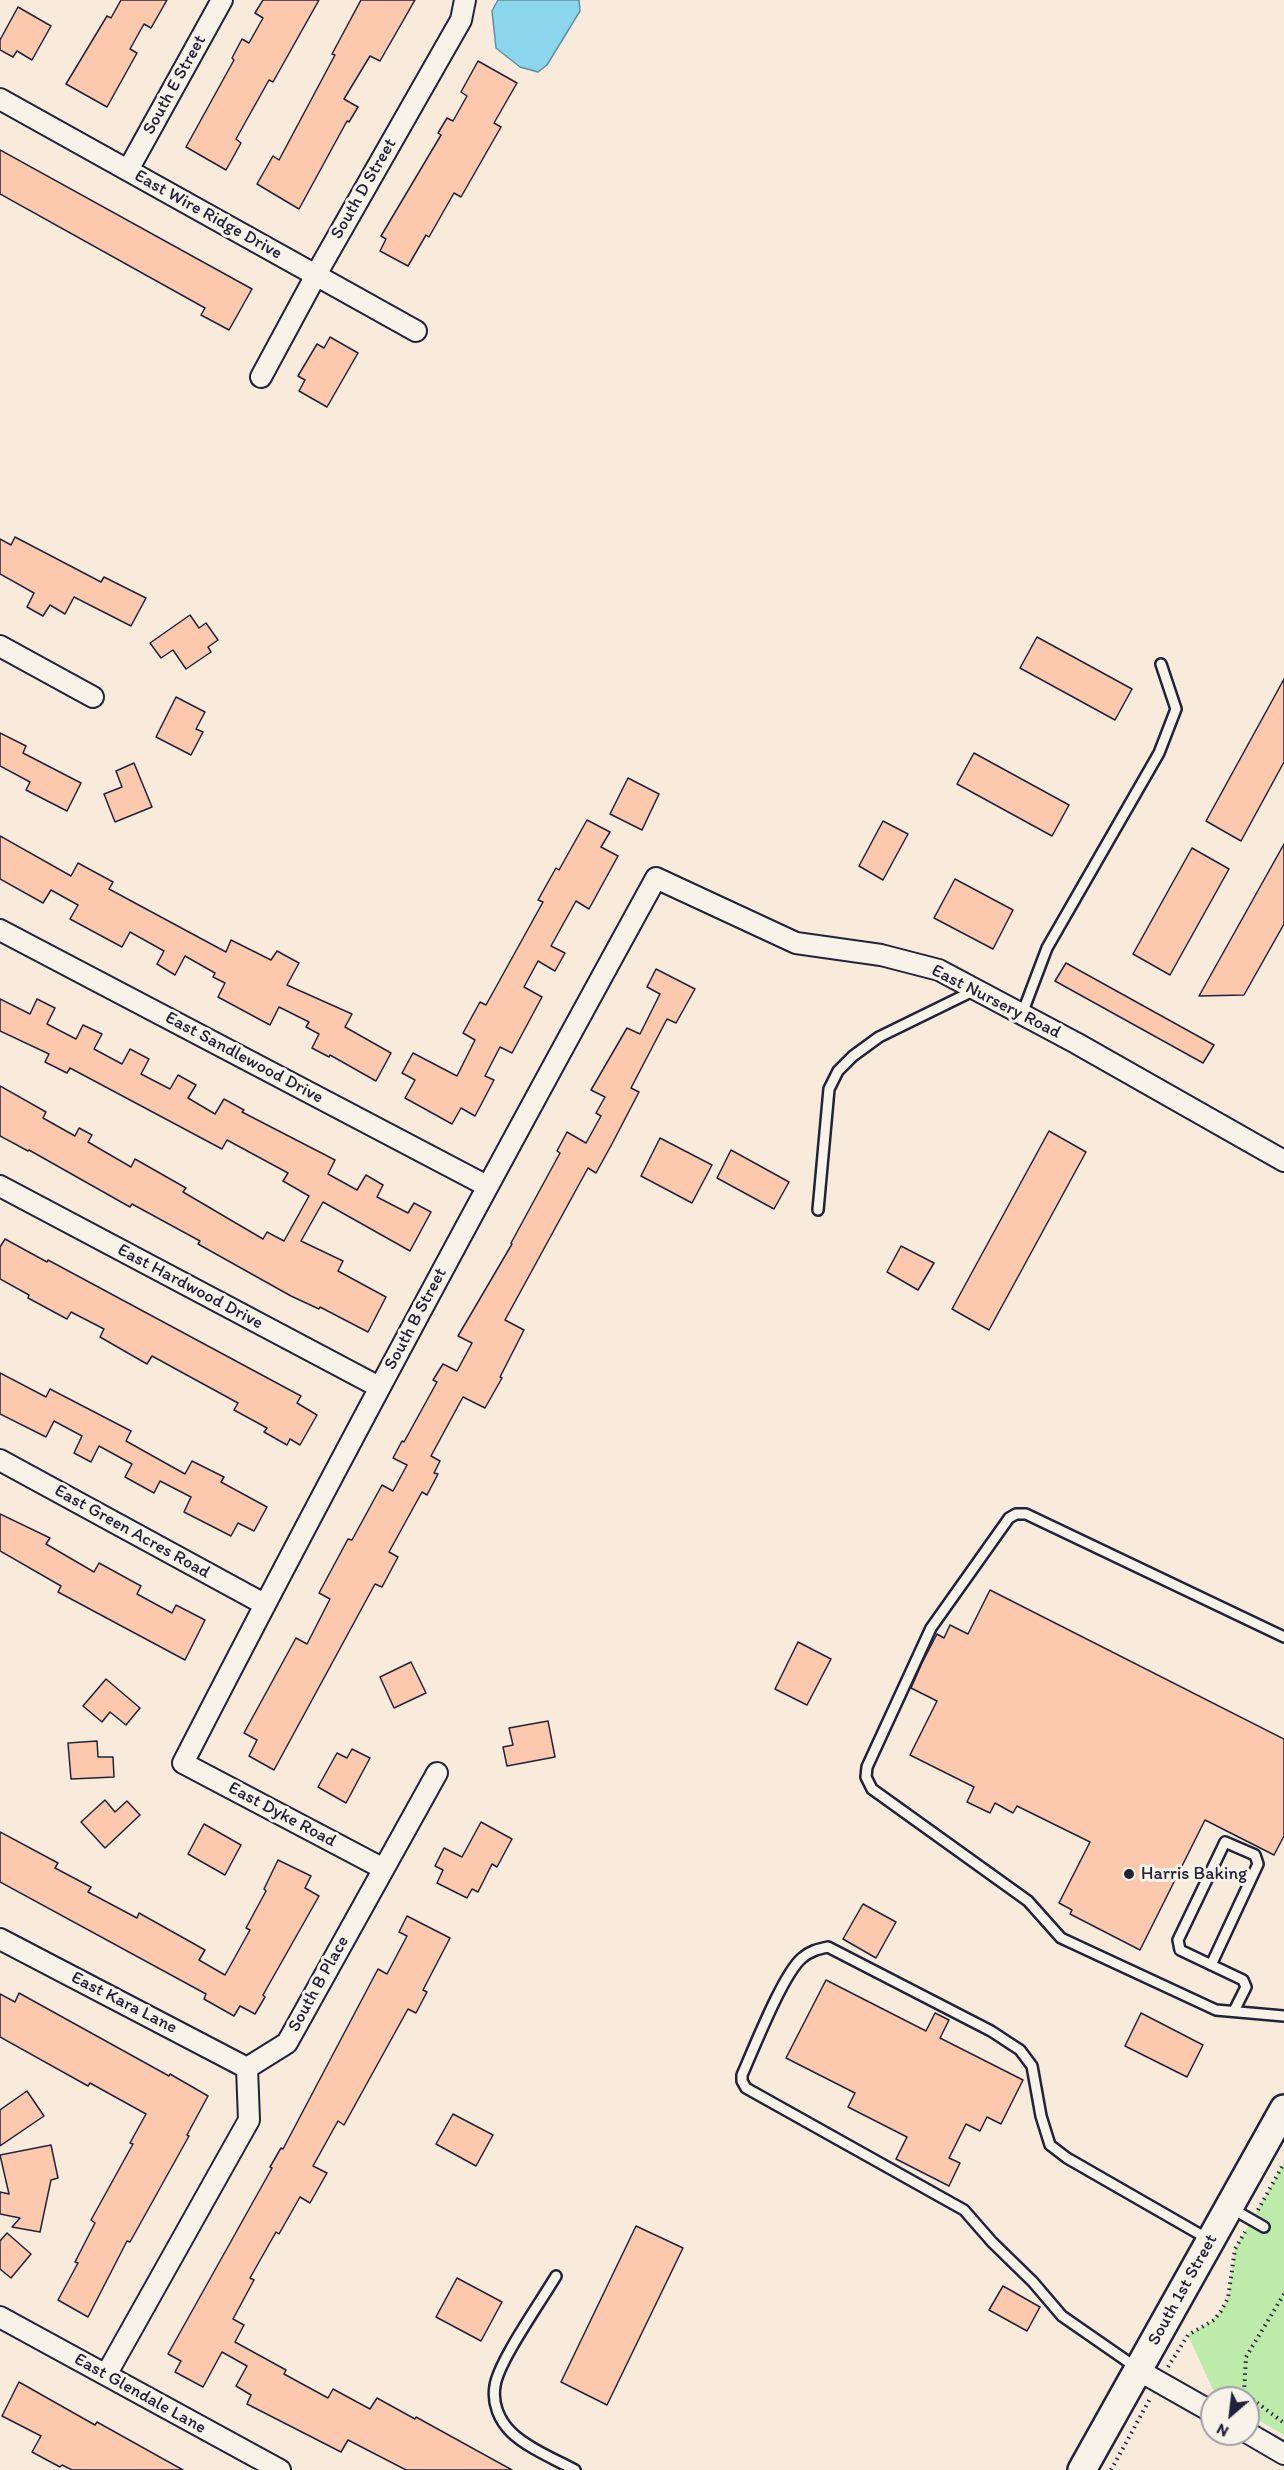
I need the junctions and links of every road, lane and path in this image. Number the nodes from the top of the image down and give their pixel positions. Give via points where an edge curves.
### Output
1 (222, 0) edge
2 (465, 0) edge
3 (0, 99) edge
4 (128, 170) junction
5 (316, 275) junction
6 (416, 331) dead end
7 (261, 377) dead end
8 (0, 646) edge
9 (1161, 664) dead end
10 (93, 697) dead end
11 (656, 878) joint
12 (0, 930) edge
13 (975, 990) junction
14 (1022, 1014) junction
15 (1284, 1161) edge
16 (0, 1186) edge
17 (487, 1186) junction
18 (819, 1210) dead end
19 (380, 1387) junction
20 (0, 1460) edge
21 (264, 1604) junction
22 (1284, 1637) edge
23 (183, 1762) joint
24 (437, 1773) dead end
25 (382, 1868) junction
26 (0, 1939) edge
27 (1211, 1965) junction
28 (1234, 2011) junction
29 (1284, 2016) edge
30 (247, 2067) junction
31 (1284, 2109) edge
32 (1284, 2163) edge
33 (1229, 2207) junction
34 (1259, 2209) dead end
35 (1264, 2227) dead end
36 (1245, 2232) dead end
37 (1210, 2241) junction
38 (556, 2276) dead end
39 (1284, 2294) edge
40 (0, 2317) edge
41 (1188, 2335) dead end
42 (1138, 2370) junction
43 (106, 2375) junction
44 (1200, 2405) edge
45 (1284, 2423) edge
46 (1135, 2427) dead end
47 (1260, 2440) edge
48 (1284, 2454) edge
49 (280, 2470) edge
50 (575, 2470) edge
51 (1082, 2470) edge
52 (1111, 2470) edge

1 - 4 street, South E Street
2 - 5 street, South D Street via 461,20
3 - 4 street, East Wire Ridge Drive
4 - 5 street, East Wire Ridge Drive
5 - 6 street, East Wire Ridge Drive
5 - 7 street, South D Street
8 - 10 street
9 - 14 lane via 1176,709 1159,753 1047,948
11 - 13 street, East Nursery Road via 796,943 881,955 939,970
11 - 17 street, South B Street
12 - 17 street, East Sandlewood Drive
13 - 14 street, East Nursery Road
13 - 18 lane via 879,1037 838,1071 829,1089
14 - 15 street, East Nursery Road
16 - 19 street, East Hardwood Drive
17 - 19 street, South B Street
19 - 21 street, South B Street
20 - 21 street, East Green Acres Road
21 - 23 street, South B Street
22 - 28 lane via 1026,1514 1016,1514 931,1628 867,1767 872,1789 1028,1901 1060,1938 1216,2010
23 - 25 street, East Dyke Road
24 - 25 street, South B Place
25 - 30 street, South B Place via 287,2043
26 - 30 street, East Kara Lane
27 - 27 lane via 1180,1950 1178,1940 1225,1842 1255,1855 1258,1864
27 - 28 lane via 1245,1983
28 - 29 lane
30 - 43 street via 249,2120
31 - 33 main road, South 1st Street
32 - 34 path
33 - 35 lane
33 - 37 main road, South 1st Street
36 - 41 path via 1235,2249 1221,2311 1214,2320
37 - 42 main road, South 1st Street
37 - 42 lane via 1050,2145 1032,2066 1020,2050 991,2031 828,1947 800,1959 784,1984 742,2074 746,2088 964,2210 1062,2316
38 - 50 lane via 504,2362 495,2383 494,2400 500,2418 512,2433
39 - 45 path via 1246,2357 1244,2393
40 - 43 street, East Glendale Lane
42 - 44 street
42 - 51 main road, South 1st Street
43 - 49 street, East Glendale Lane
46 - 52 path
47 - 48 street

